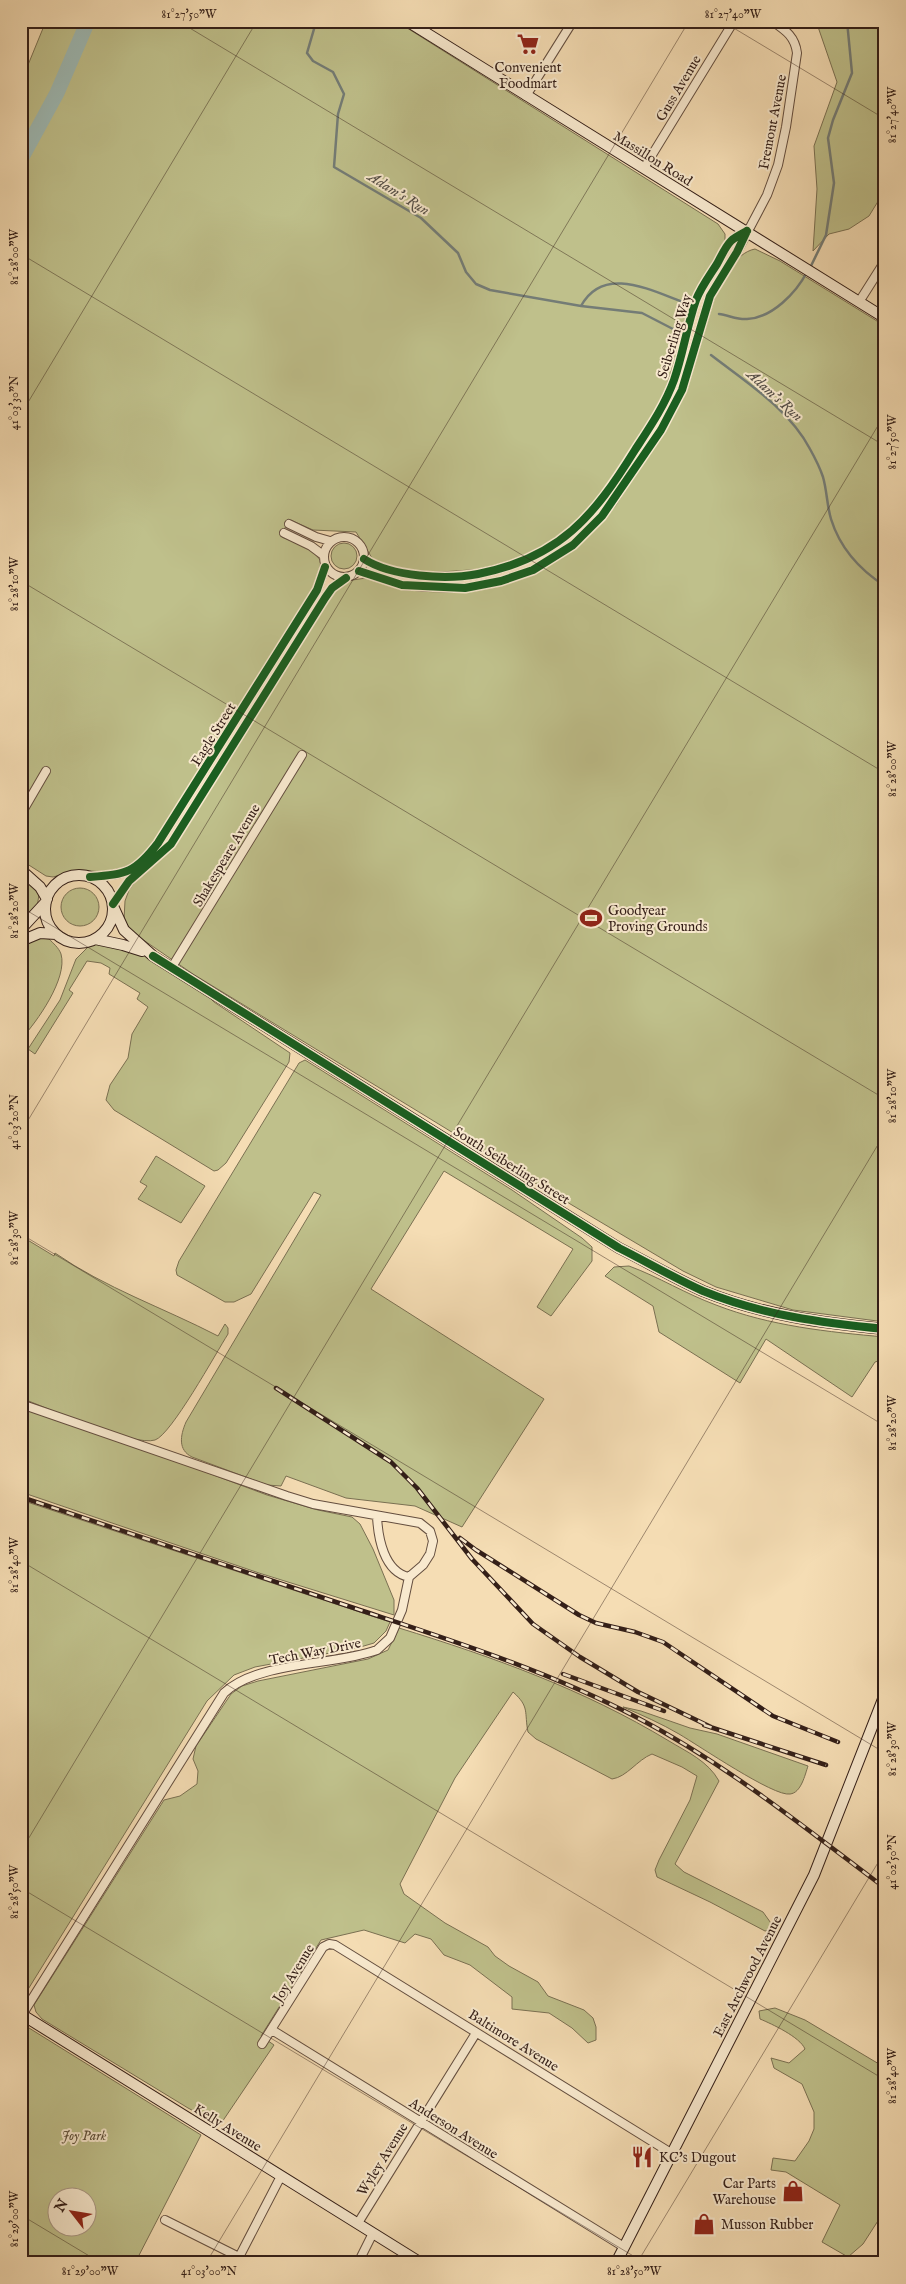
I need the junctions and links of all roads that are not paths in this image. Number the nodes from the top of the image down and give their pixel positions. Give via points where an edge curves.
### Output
1 (573, 21) edge
2 (734, 21) edge
3 (772, 21) edge
4 (411, 22) edge
5 (526, 96) junction
6 (644, 168) junction
7 (747, 231) junction
8 (885, 261) edge
9 (859, 302) junction
10 (885, 318) edge
11 (289, 524) dead end
12 (284, 533) dead end
13 (330, 541) junction
14 (324, 555) junction
15 (364, 559) junction
16 (325, 567) junction
17 (359, 571) junction
18 (346, 578) junction
19 (302, 755) dead end
20 (46, 771) dead end
21 (21, 814) edge
22 (21, 870) edge
23 (31, 877) junction
24 (90, 877) junction
25 (56, 884) junction
26 (46, 901) junction
27 (113, 905) junction
28 (21, 929) edge
29 (56, 934) junction
30 (94, 939) junction
31 (21, 940) edge
32 (153, 956) junction
33 (172, 968) junction
34 (885, 1329) edge
35 (21, 1404) edge
36 (376, 1516) junction
37 (409, 1577) junction
38 (885, 1694) edge
39 (342, 1949) joint
40 (22, 2014) edge
41 (272, 2030) junction
42 (476, 2033) junction
43 (262, 2044) dead end
44 (420, 2121) junction
45 (672, 2153) junction
46 (281, 2176) junction
47 (165, 2220) dead end
48 (358, 2223) junction
49 (373, 2233) junction
50 (624, 2247) junction
51 (237, 2260) edge
52 (358, 2263) edge
53 (421, 2263) edge
54 (616, 2263) edge

1 - 5 street
2 - 6 street, Guss Avenue
3 - 7 street, Fremont Avenue via 792,38 797,60 778,165 767,195
4 - 5 main road, Massillon Road
5 - 6 main road, Massillon Road
6 - 7 main road, Massillon Road
7 - 9 main road, Massillon Road
7 - 15 street, Seiberling Way via 730,242 696,300 674,380 659,412 601,501 555,546 526,560 467,576 408,573 373,565
7 - 17 street, Seiberling Way via 710,296 682,390 661,430 602,516 573,545 533,570 464,588 402,585
8 - 9 street
9 - 10 main road, Massillon Road
11 - 13 street
12 - 14 street
13 - 14 street
13 - 15 street via 343,536 350,538 361,546
14 - 16 street
15 - 17 street
16 - 18 street via 334,576
16 - 24 street, Eagle Street via 317,590 158,843 131,870
17 - 18 street
18 - 27 street, Eagle Street via 325,598 171,844 129,881
19 - 33 street, Shakespeare Avenue
20 - 21 street
22 - 23 main road
23 - 25 main road
23 - 26 main road
24 - 25 main road via 72,876
24 - 27 main road via 106,888
25 - 26 main road
26 - 28 main road
26 - 29 main road via 47,919
27 - 30 main road via 109,925
27 - 32 main road, South Seiberling Street via 124,930
29 - 30 main road via 78,943
29 - 31 main road via 40,933
30 - 32 main road, South Seiberling Street via 124,944
32 - 33 main road, South Seiberling Street
33 - 34 main road, South Seiberling Street via 619,1248 670,1275 721,1298 777,1315
35 - 36 street via 287,1496
36 - 37 street via 388,1564
36 - 37 street via 420,1523 432,1534 430,1554
37 - 40 street, Tech Way Drive via 405,1600 390,1638 377,1650 254,1676 240,1681 224,1694
38 - 45 main road, East Archwood Avenue via 814,1875
39 - 41 street, Joy Avenue via 329,1944 323,1947
39 - 42 street, Baltimore Avenue
40 - 46 main road, Kelly Avenue
41 - 43 street
41 - 44 street, Anderson Avenue
42 - 44 street, Wyley Avenue
42 - 45 street, Baltimore Avenue
44 - 48 street, Wyley Avenue
44 - 50 street, Anderson Avenue
45 - 50 main road, East Archwood Avenue
46 - 48 main road, Kelly Avenue
46 - 51 street
47 - 51 street
48 - 49 main road, Kelly Avenue
49 - 52 street
49 - 53 main road, Kelly Avenue
50 - 54 main road, East Archwood Avenue

